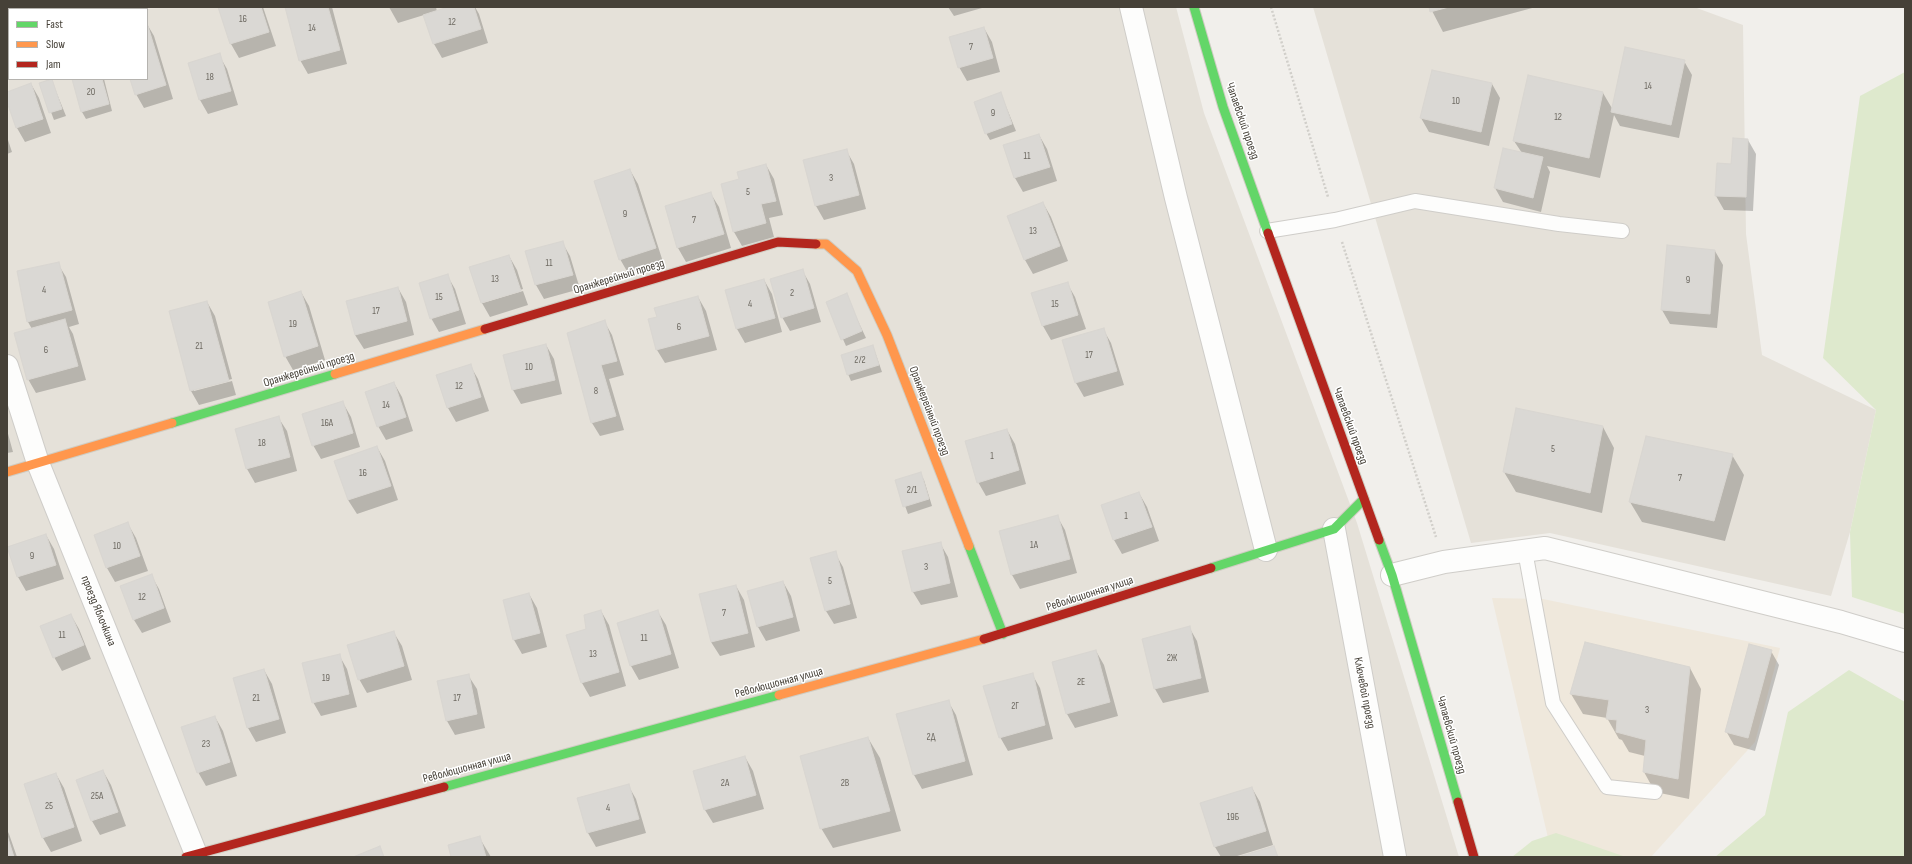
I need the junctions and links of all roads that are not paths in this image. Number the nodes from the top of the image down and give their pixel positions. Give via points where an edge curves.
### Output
1 (1131, 7) edge
2 (1194, 7) edge
3 (1267, 231) junction
4 (1622, 231) dead end
5 (7, 366) edge
6 (38, 463) junction
7 (7, 472) edge
8 (1364, 499) junction
9 (1334, 529) junction
10 (1266, 550) junction
11 (1525, 551) junction
12 (1392, 575) junction
13 (1003, 634) junction
14 (1905, 641) edge
15 (1655, 792) dead end
16 (191, 856) edge
17 (1395, 857) edge
18 (1474, 857) edge

1 - 10 street via 1176,198
2 - 3 street, Чапаевский проезд via 1223,107
3 - 4 lane via 1335,220 1415,201 1559,224
3 - 8 street, Чапаевский проезд
5 - 6 street, проезд Яблочкина
6 - 7 street, Оранжерейный проезд
6 - 13 street, Оранжерейный проезд via 778,242 826,244 857,271 887,335
6 - 16 street, проезд Яблочкина
8 - 9 street, Революционная улица
8 - 12 street, Чапаевский проезд
9 - 10 street, Революционная улица
9 - 17 street, Ключевой проезд
10 - 13 street, Революционная улица
11 - 12 street via 1444,562
11 - 14 street via 1545,548 1841,622
11 - 15 lane via 1553,703 1608,787
12 - 18 street, Чапаевский проезд
13 - 16 street, Революционная улица

